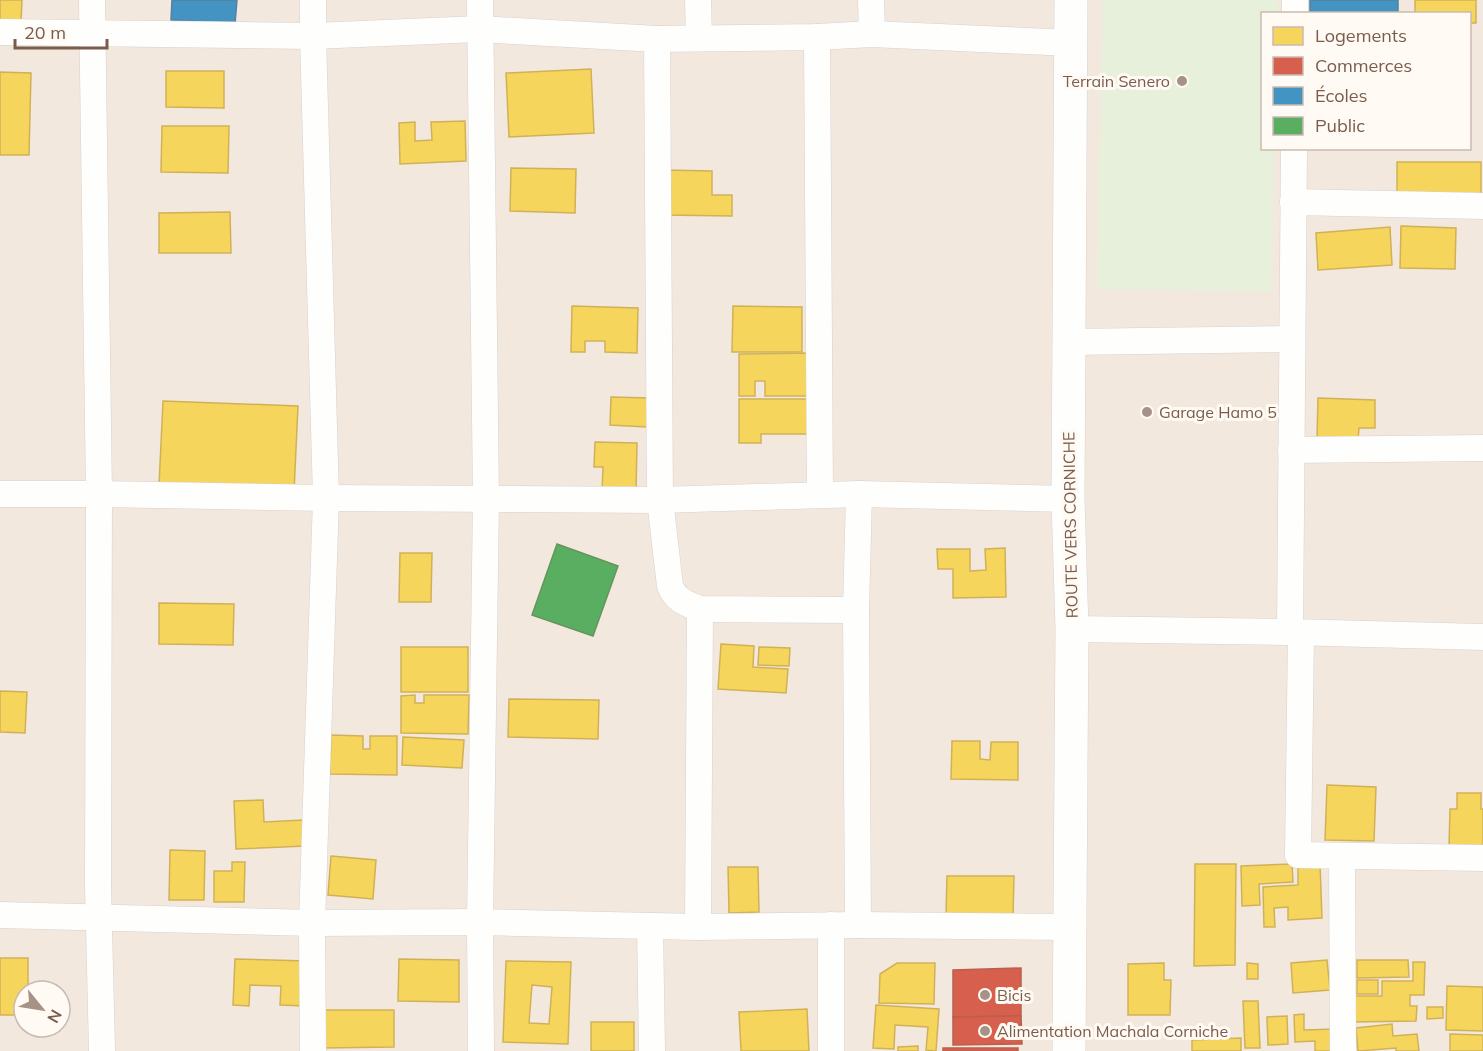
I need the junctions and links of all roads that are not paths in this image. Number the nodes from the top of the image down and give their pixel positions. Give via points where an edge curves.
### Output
1 (92, 0) edge
2 (313, 0) edge
3 (480, 0) edge
4 (699, 0) edge
5 (871, 0) edge
6 (1071, 0) edge
7 (479, 29) junction
8 (0, 32) edge
9 (92, 33) junction
10 (872, 34) junction
11 (313, 36) junction
12 (816, 37) junction
13 (699, 38) junction
14 (657, 39) junction
15 (1070, 43) junction
16 (1294, 150) edge
17 (1293, 202) junction
18 (1483, 206) edge
19 (1292, 339) junction
20 (1068, 342) junction
21 (1483, 448) edge
22 (1291, 450) junction
23 (0, 494) edge
24 (99, 494) junction
25 (860, 494) junction
26 (820, 495) junction
27 (326, 498) junction
28 (486, 499) junction
29 (1068, 499) junction
30 (660, 500) junction
31 (700, 609) junction
32 (856, 610) junction
33 (1072, 629) junction
34 (1295, 632) junction
35 (1483, 638) edge
36 (1342, 856) junction
37 (1483, 858) edge
38 (0, 915) edge
39 (99, 919) junction
40 (480, 922) junction
41 (312, 923) junction
42 (831, 925) junction
43 (858, 925) junction
44 (650, 926) junction
45 (698, 927) junction
46 (1070, 927) junction
47 (102, 1051) edge
48 (313, 1051) edge
49 (481, 1051) edge
50 (652, 1051) edge
51 (831, 1051) edge
52 (1069, 1051) edge
53 (1344, 1051) edge

1 - 9 street
2 - 11 street
3 - 7 street
4 - 13 street
5 - 10 street
6 - 15 main road, ROUTE VERS CORNICHE
7 - 11 street
7 - 14 street
7 - 28 street
8 - 9 street
9 - 11 street
9 - 24 street
10 - 12 street
10 - 15 street
11 - 27 street
12 - 13 street
12 - 26 street
13 - 14 street
14 - 30 street
15 - 20 main road, ROUTE VERS CORNICHE
16 - 17 street
17 - 18 street
17 - 19 street
19 - 20 street
19 - 22 street
20 - 29 main road, ROUTE VERS CORNICHE
21 - 22 street
22 - 34 street
23 - 24 street
24 - 27 street
24 - 39 street
25 - 26 street
25 - 29 street
25 - 32 street
26 - 30 street
27 - 28 street
27 - 41 street
28 - 30 street
28 - 40 street
29 - 33 main road, ROUTE VERS CORNICHE
30 - 31 street via 670,586 680,600
31 - 32 street
31 - 45 street
32 - 43 street
33 - 34 street
33 - 46 main road, ROUTE VERS CORNICHE
34 - 35 street
34 - 36 street via 1298,855
36 - 37 street
36 - 53 street
38 - 39 street
39 - 41 street
39 - 47 street
40 - 41 street
40 - 44 street
40 - 49 street
41 - 48 street
42 - 43 street
42 - 45 street
42 - 51 street
43 - 46 street
44 - 45 street
44 - 50 street
46 - 52 main road, ROUTE VERS CORNICHE

